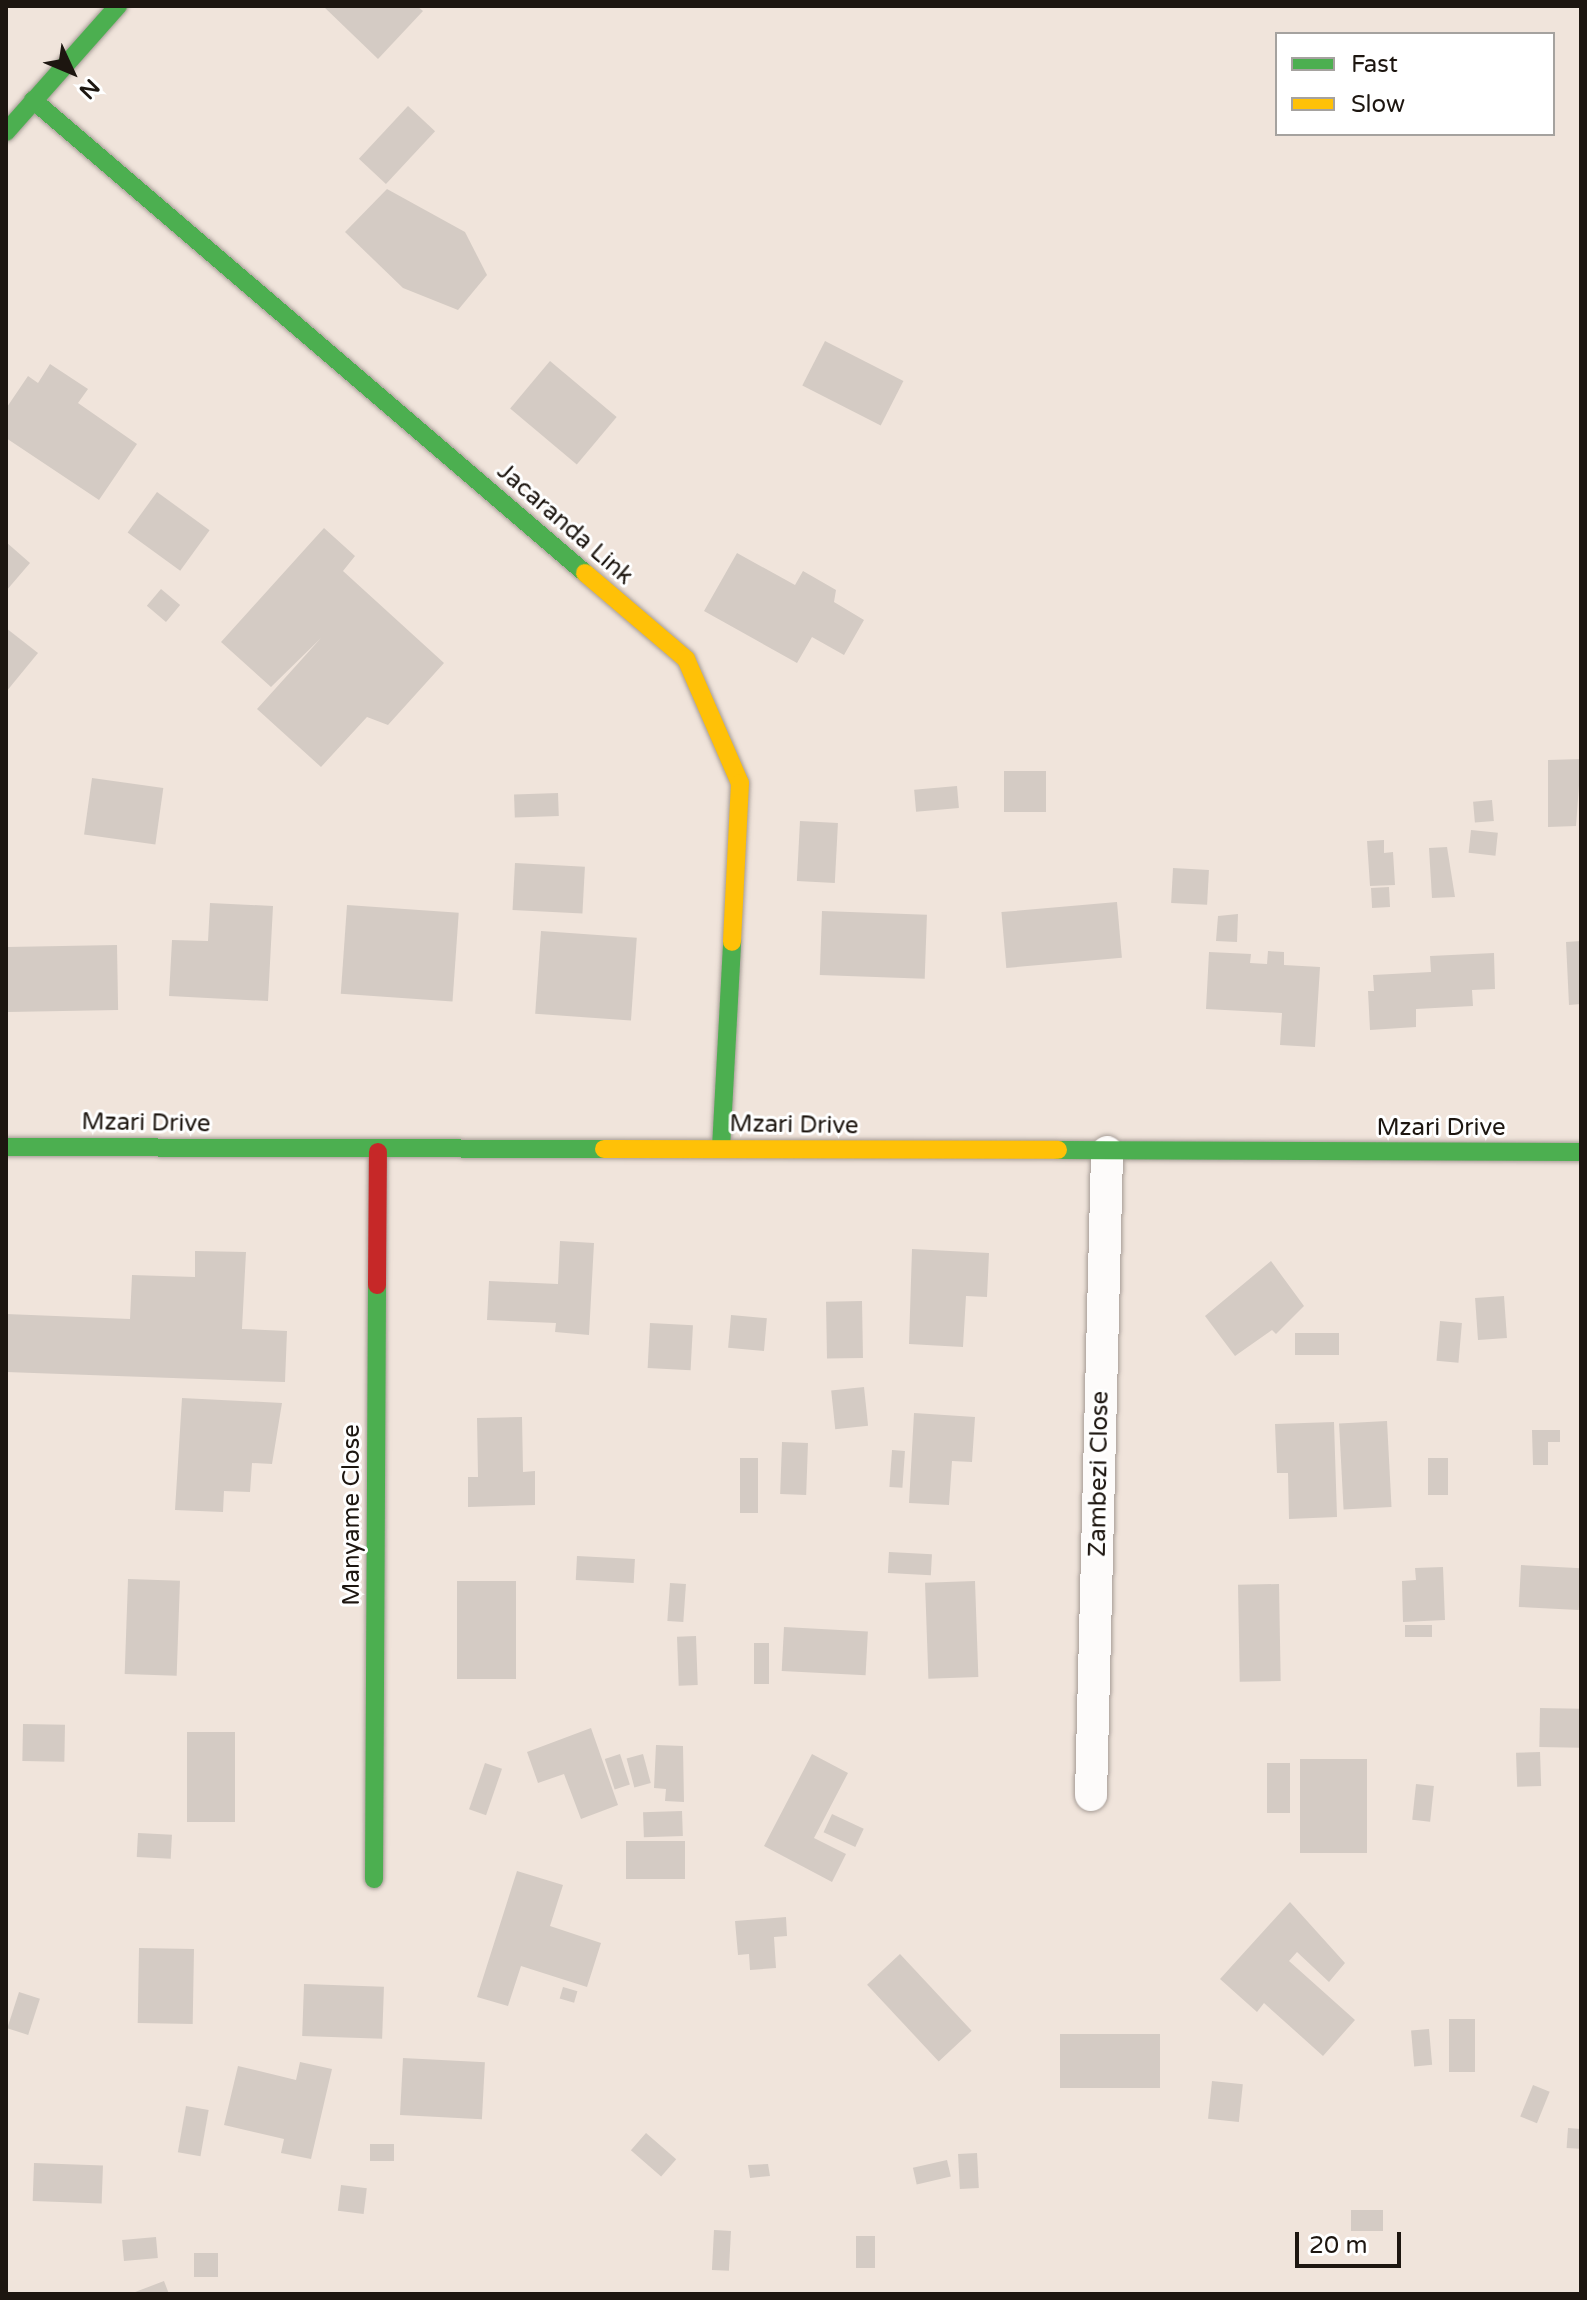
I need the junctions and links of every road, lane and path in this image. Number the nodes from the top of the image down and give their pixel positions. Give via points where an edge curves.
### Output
1 (118, 6) edge
2 (33, 100) junction
3 (6, 132) edge
4 (6, 1147) edge
5 (721, 1148) junction
6 (378, 1152) junction
7 (1107, 1152) junction
8 (1581, 1152) edge
9 (1091, 1795) dead end
10 (374, 1879) dead end

1 - 2 street
2 - 3 street
2 - 5 street, Jacaranda Link via 686,659 740,783
4 - 6 street, Mzari Drive
5 - 6 street, Mzari Drive
5 - 7 street, Mzari Drive
6 - 10 street, Manyame Close
7 - 8 street, Mzari Drive
7 - 9 street, Zambezi Close

